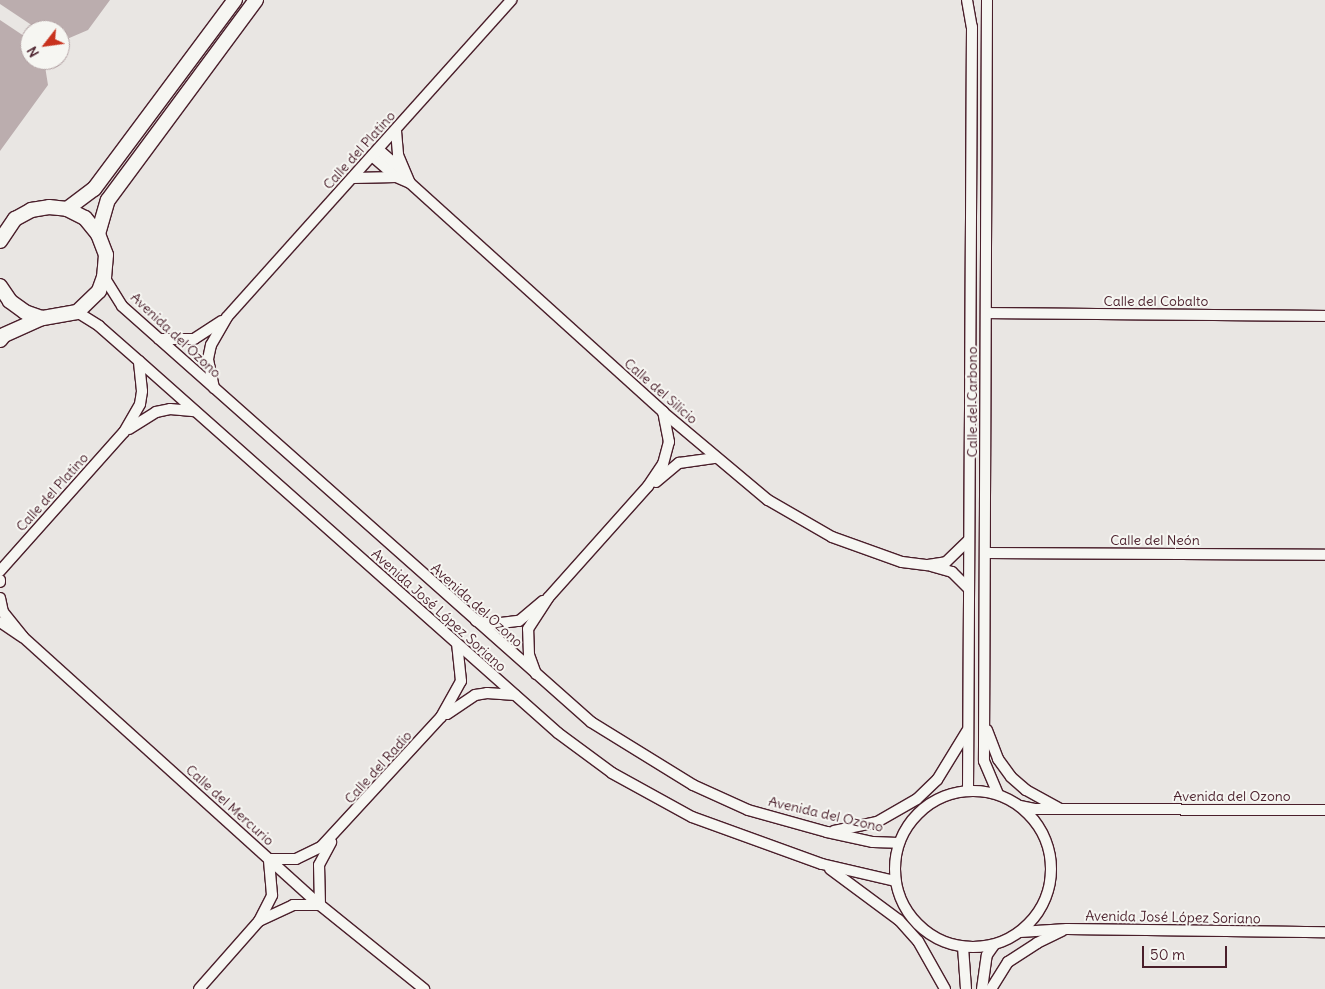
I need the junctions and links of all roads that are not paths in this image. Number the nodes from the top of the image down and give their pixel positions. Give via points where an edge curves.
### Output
1 (235, 0) edge
2 (256, 0) edge
3 (512, 0) edge
4 (967, 0) edge
5 (987, 2) edge
6 (396, 130) junction
7 (376, 153) junction
8 (401, 175) junction
9 (353, 178) junction
10 (67, 209) junction
11 (98, 234) junction
12 (0, 241) edge
13 (104, 277) junction
14 (0, 286) edge
15 (77, 312) junction
16 (986, 313) junction
17 (1325, 316) edge
18 (227, 317) junction
19 (42, 318) junction
20 (159, 339) junction
21 (0, 340) edge
22 (139, 361) junction
23 (214, 388) junction
24 (195, 411) junction
25 (663, 412) junction
26 (124, 432) junction
27 (716, 458) junction
28 (648, 486) junction
29 (969, 540) junction
30 (986, 553) junction
31 (1325, 554) edge
32 (928, 565) junction
33 (0, 571) edge
34 (968, 588) junction
35 (0, 598) edge
36 (548, 598) junction
37 (1, 615) edge
38 (475, 620) junction
39 (456, 644) junction
40 (537, 677) junction
41 (515, 696) junction
42 (441, 717) junction
43 (985, 726) junction
44 (968, 730) junction
45 (968, 790) junction
46 (998, 794) junction
47 (1020, 806) junction
48 (1062, 809) junction
49 (1325, 810) edge
50 (827, 832) junction
51 (336, 835) junction
52 (898, 843) junction
53 (270, 860) junction
54 (822, 864) junction
55 (895, 881) junction
56 (320, 905) junction
57 (259, 921) junction
58 (1067, 929) junction
59 (1020, 932) junction
60 (1325, 932) edge
61 (994, 945) junction
62 (964, 947) junction
63 (199, 989) edge
64 (424, 989) edge
65 (945, 989) edge
66 (966, 989) edge
67 (982, 989) edge
68 (991, 989) edge

1 - 10 street via 94,189
2 - 11 street via 108,200
3 - 6 street, Calle del Platino
4 - 29 street, Calle del Carbono via 972,27
5 - 16 street, Calle del Carbono
6 - 7 street, Calle del Platino
6 - 8 street
7 - 8 street, Calle del Silicio
7 - 9 street, Calle del Platino
8 - 9 street, Calle del Silicio
8 - 25 street, Calle del Silicio
9 - 18 street, Calle del Platino
10 - 11 street via 85,218
10 - 12 street via 31,210 15,219
11 - 13 street via 106,255
13 - 15 street via 89,303
13 - 20 street, Avenida del Ozono via 122,306
14 - 19 street via 10,301 25,312
15 - 19 street
15 - 22 street, Avenida José López Soriano
16 - 17 street, Calle del Cobalto
16 - 30 street, Calle del Carbono
18 - 20 street, Calle del Platino via 194,339
18 - 23 street, Calle del Platino via 211,345 208,359
19 - 21 street via 4,335
20 - 23 street, Avenida del Ozono
22 - 24 street, Avenida José López Soriano
22 - 26 street, Calle del Platino via 140,404
23 - 38 street, Avenida del Ozono
24 - 26 street, Calle del Platino via 170,409 156,412
24 - 39 street, Avenida José López Soriano
25 - 27 street, Calle del Silicio
25 - 28 street via 669,442 667,455
26 - 33 street, Calle del Platino
27 - 28 street via 678,463
27 - 32 street, Calle del Silicio via 768,500 832,537 902,562
28 - 36 street
29 - 32 street, Calle del Silicio via 946,562
29 - 34 street, Calle del Carbono
30 - 31 street, Calle del Neón
30 - 43 street, Calle del Carbono
32 - 34 street, Calle del Silicio via 952,572
34 - 44 street, Calle del Carbono
35 - 37 street
36 - 38 street via 518,621 493,624
36 - 40 street via 528,630 529,655
37 - 53 street, Calle del Mercurio
38 - 40 street, Avenida del Ozono
39 - 41 street, Avenida José López Soriano
39 - 42 street, Calle del Radio via 462,681
40 - 50 street, Avenida del Ozono via 590,722 693,785 748,810
41 - 42 street, Calle del Radio via 487,692 475,695
41 - 54 street, Avenida José López Soriano via 612,773 692,817
42 - 51 street, Calle del Radio
43 - 46 street, Calle del Carbono via 984,761
43 - 48 street via 998,759 1010,777 1026,790
44 - 45 street, Calle del Carbono
44 - 50 street via 937,780 917,799 877,822
45 - 46 street
45 - 52 street via 938,798 914,816
46 - 47 street
47 - 48 street, Avenida del Ozono
47 - 59 street via 1039,827 1050,854 1050,883 1040,910
48 - 49 street, Avenida del Ozono
50 - 52 street, Avenida del Ozono via 873,842
51 - 53 street, Calle del Radio via 296,859
51 - 56 street, Calle del Radio via 319,865
52 - 55 street
53 - 56 street, Calle del Mercurio
53 - 57 street via 272,895
54 - 55 street, Avenida José López Soriano
54 - 65 street, Avenida José López Soriano via 899,920 918,941
55 - 62 street via 907,912 932,936
56 - 57 street via 293,905
56 - 64 street, Calle del Mercurio
57 - 63 street
58 - 59 street, Avenida José López Soriano
58 - 60 street, Avenida José López Soriano
58 - 68 street via 1008,962
59 - 61 street
61 - 62 street
61 - 67 street via 987,956
62 - 66 street

